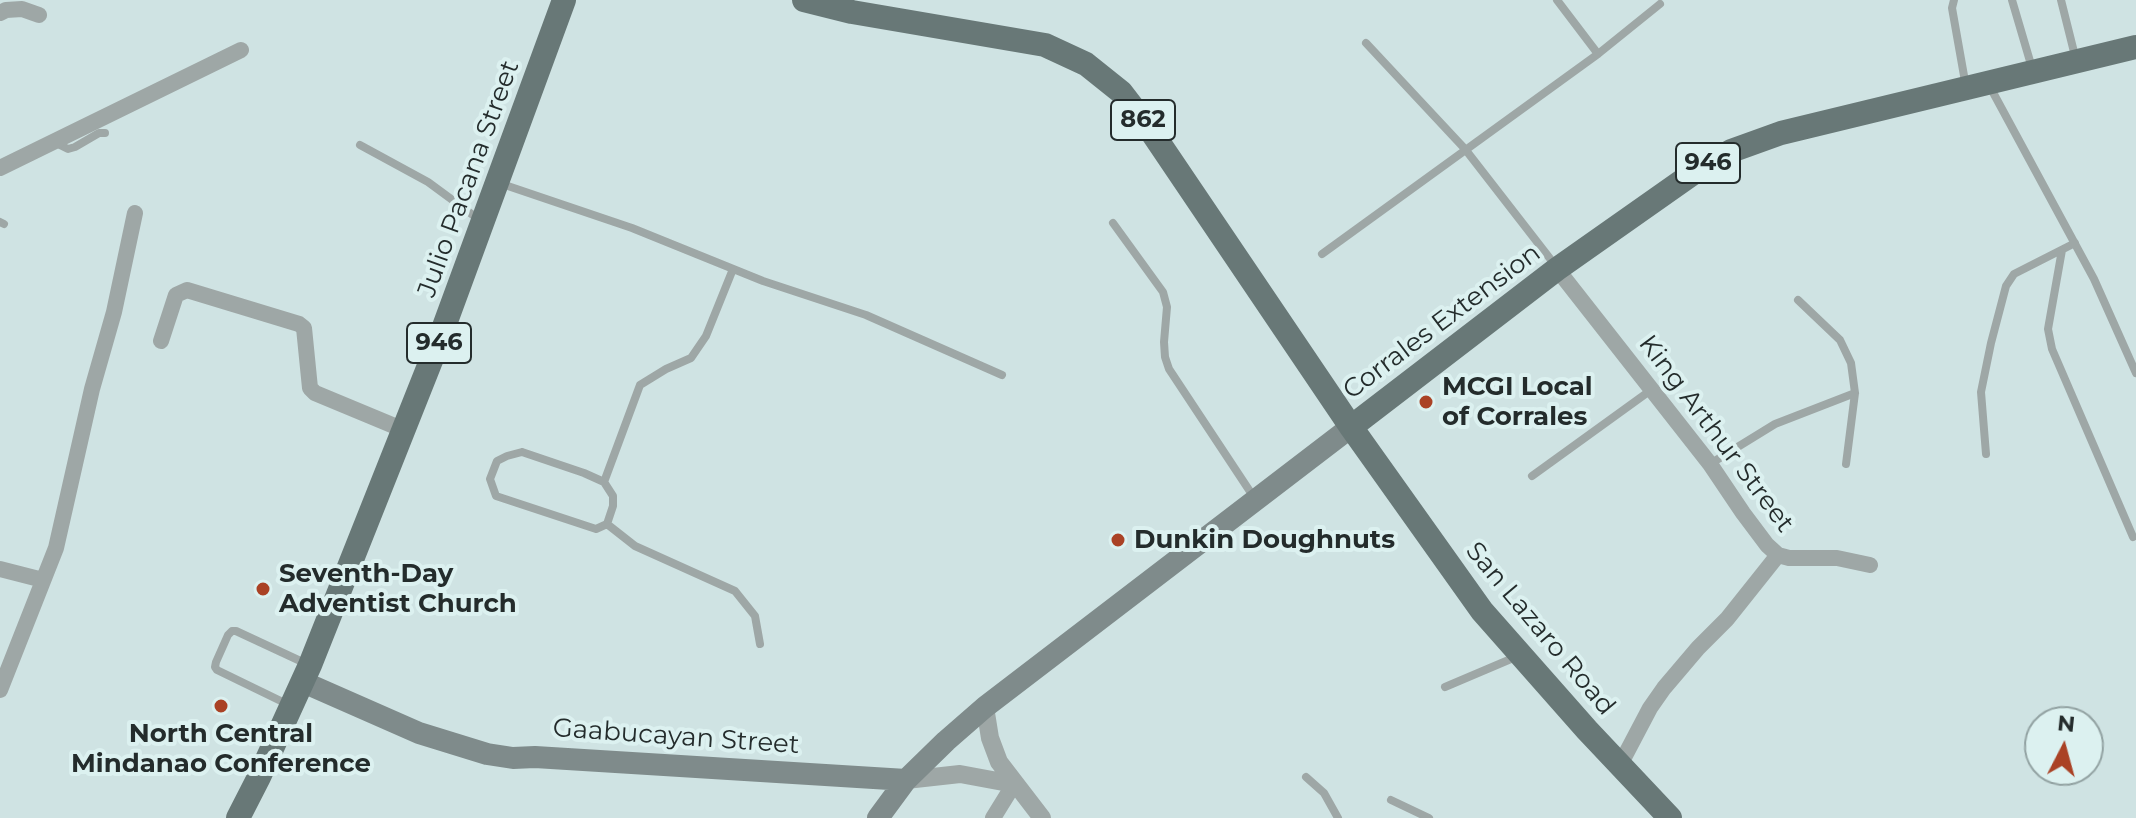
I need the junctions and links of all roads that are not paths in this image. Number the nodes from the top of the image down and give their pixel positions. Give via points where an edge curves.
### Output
1 (564, 0) edge
2 (804, 0) edge
3 (1557, 0) edge
4 (1954, 0) edge
5 (2012, 0) edge
6 (2061, 0) edge
7 (1660, 4) dead end
8 (0, 13) edge
9 (39, 15) dead end
10 (1366, 43) dead end
11 (2136, 47) edge
12 (241, 50) dead end
13 (1598, 54) junction
14 (2077, 61) junction
15 (2033, 71) junction
16 (1977, 85) junction
17 (105, 133) dead end
18 (53, 142) junction
19 (360, 145) dead end
20 (1465, 149) junction
21 (0, 168) edge
22 (497, 183) junction
23 (135, 213) dead end
24 (483, 222) junction
25 (1113, 223) dead end
26 (2075, 243) junction
27 (2062, 250) junction
28 (1322, 254) dead end
29 (733, 269) junction
30 (1557, 269) junction
31 (1798, 300) dead end
32 (161, 341) dead end
33 (2136, 373) edge
34 (1002, 375) dead end
35 (1653, 389) junction
36 (1855, 393) junction
37 (1351, 427) junction
38 (404, 430) junction
39 (1986, 454) dead end
40 (1710, 464) junction
41 (1846, 464) dead end
42 (1532, 476) dead end
43 (604, 482) junction
44 (1255, 500) junction
45 (607, 524) junction
46 (2133, 537) dead end
47 (1778, 555) junction
48 (1870, 565) dead end
49 (0, 569) edge
50 (43, 580) junction
51 (760, 644) dead end
52 (1520, 656) junction
53 (306, 674) junction
54 (1445, 687) dead end
55 (0, 690) edge
56 (292, 706) junction
57 (985, 707) junction
58 (1620, 765) junction
59 (1306, 777) dead end
60 (906, 780) junction
61 (1014, 784) junction
62 (1391, 800) dead end
63 (238, 818) edge
64 (878, 818) edge
65 (993, 818) edge
66 (1042, 818) edge
67 (1338, 818) edge
68 (1429, 818) edge
69 (1670, 818) edge

1 - 22 main road, Julio Pacana Street / 946
2 - 37 main road, 862 via 1045,45 1104,77 1151,131
3 - 13 lane
4 - 16 lane via 1952,8
5 - 15 lane
6 - 14 lane
7 - 13 lane
8 - 9 street via 22,9
10 - 20 lane
11 - 14 main road, Corrales Extension / 946
12 - 18 street
13 - 20 lane
14 - 15 main road, Corrales Extension / 946
15 - 16 main road, Corrales Extension / 946
16 - 26 lane
16 - 30 main road, Corrales Extension / 946 via 1781,133 1731,151
17 - 18 lane via 68,149
18 - 21 street
19 - 24 lane via 428,182
20 - 28 lane
20 - 30 lane
22 - 24 main road, Julio Pacana Street / 946
22 - 29 lane
23 - 50 street via 56,548
24 - 38 main road, Julio Pacana Street / 946
25 - 44 lane via 1163,292 1169,369
26 - 27 lane
26 - 33 lane
27 - 39 lane via 2014,274 2006,286 1981,392
27 - 46 lane via 2048,329 2052,349
29 - 34 lane via 866,315
29 - 43 lane via 706,336 691,358 640,385
30 - 35 street, King Arthur Street
30 - 37 main road, Corrales Extension / 946
31 - 36 lane via 1840,340 1851,363
32 - 38 street via 176,295 187,290 299,324 304,328 310,388
35 - 40 street, King Arthur Street
35 - 42 lane
36 - 40 lane via 1775,424
36 - 41 lane
37 - 44 main road, Corrales Extension / 946
37 - 52 main road, San Lazaro Road / 862
38 - 53 main road, Julio Pacana Street / 946
40 - 47 street, King Arthur Street
43 - 45 lane via 613,496
43 - 45 lane via 522,452 497,461 490,479 496,496 596,529
44 - 57 main road, Corrales Extension / 946
45 - 51 lane via 635,546 735,591 755,616
47 - 48 street, King Arthur Street
47 - 58 street via 1664,688
49 - 50 street
50 - 55 street
52 - 54 lane
52 - 58 main road, San Lazaro Road / 862
53 - 56 main road, Julio Pacana Street / 946
53 - 56 lane via 236,631 228,635 216,662 217,670
53 - 60 main road, Gaabucayan Street via 419,733 487,754
56 - 63 main road, Julio Pacana Street / 946
57 - 60 main road, Corrales Extension / 946
57 - 61 street via 994,752
58 - 69 main road, San Lazaro Road / 862
59 - 67 lane via 1324,793
60 - 61 street, Gaabucayan Street via 960,774
60 - 64 main road, Corrales Extension / 946
61 - 65 street
61 - 66 street
62 - 68 lane

